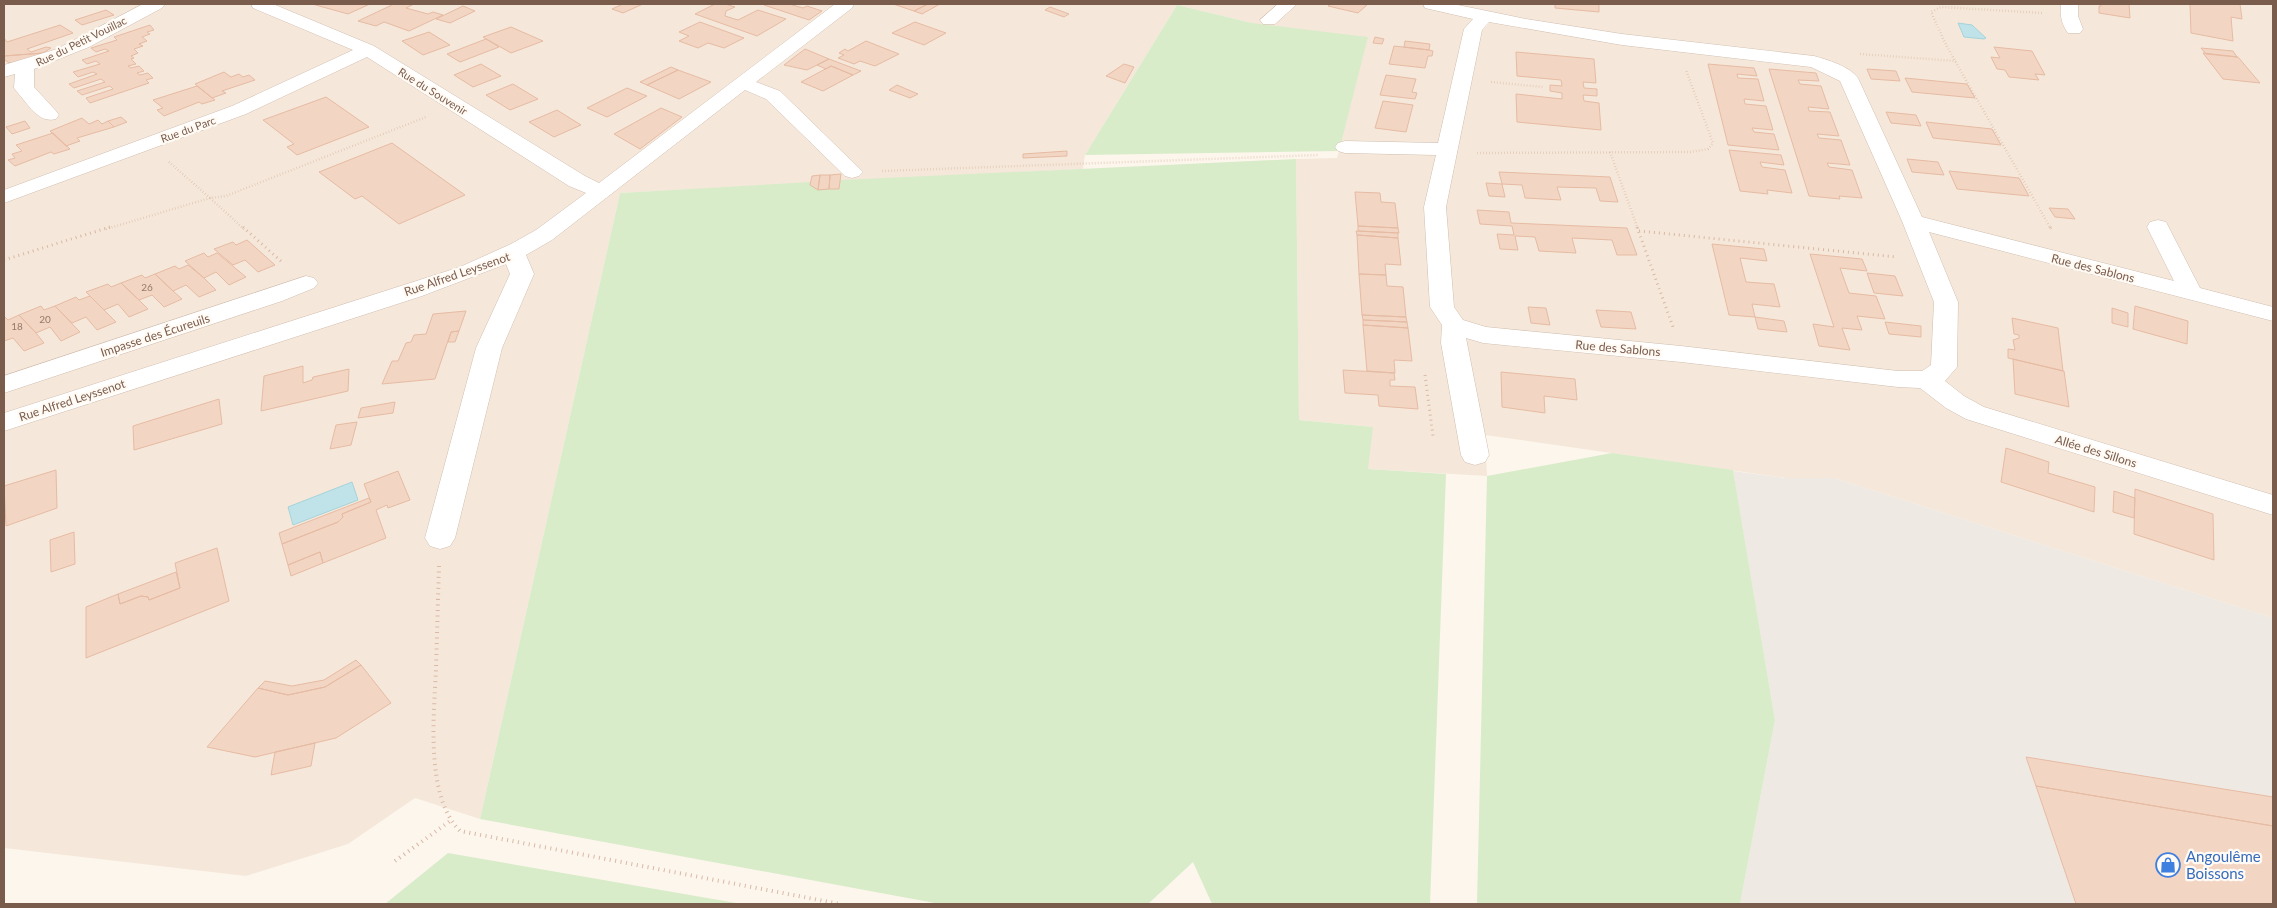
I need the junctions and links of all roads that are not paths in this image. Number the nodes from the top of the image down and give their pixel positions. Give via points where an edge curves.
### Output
1 (156, 4) edge
2 (259, 4) edge
3 (846, 4) edge
4 (1288, 4) edge
5 (1432, 4) edge
6 (1484, 16) junction
7 (1269, 20) dead end
8 (368, 50) junction
9 (25, 67) junction
10 (4, 71) edge
11 (743, 84) junction
12 (49, 116) dead end
13 (1345, 147) dead end
14 (1445, 158) junction
15 (852, 172) road end
16 (600, 191) junction
17 (4, 197) edge
18 (1913, 221) junction
19 (2158, 227) dead end
20 (514, 254) junction
21 (306, 283) road end
22 (2189, 292) junction
23 (2273, 314) edge
24 (1454, 325) junction
25 (1926, 380) junction
26 (4, 385) edge
27 (4, 422) edge
28 (1475, 455) dead end
29 (2273, 505) edge
30 (440, 538) road end

1 - 9 street, Rue du Petit Vouillac
2 - 8 street, Rue du Souvenir
3 - 11 street, Rue Alfred Leyssenot
4 - 7 street
5 - 6 street
6 - 14 street via 1474,29
6 - 18 street via 1574,34 1814,62 1833,68 1848,78
8 - 16 street, Rue du Souvenir via 577,181
8 - 17 street, Rue du Parc via 239,110
9 - 10 street, Rue du Petit Vouillac
9 - 12 street via 24,88
11 - 15 street via 762,88 773,95
11 - 16 street, Rue Alfred Leyssenot
13 - 14 street via 1426,148
14 - 24 street via 1435,206 1442,307
16 - 20 street, Rue Alfred Leyssenot
18 - 22 street, Rue des Sablons
18 - 25 street via 1946,302 1944,368
19 - 22 street
20 - 27 street, Rue Alfred Leyssenot
20 - 30 street via 522,274 489,348
21 - 26 street, Impasse des Écureuils
22 - 23 street, Rue des Sablons
24 - 25 street, Rue des Sablons via 1483,335
24 - 28 street via 1453,342
25 - 29 street, Allée des Sillons via 1974,413

